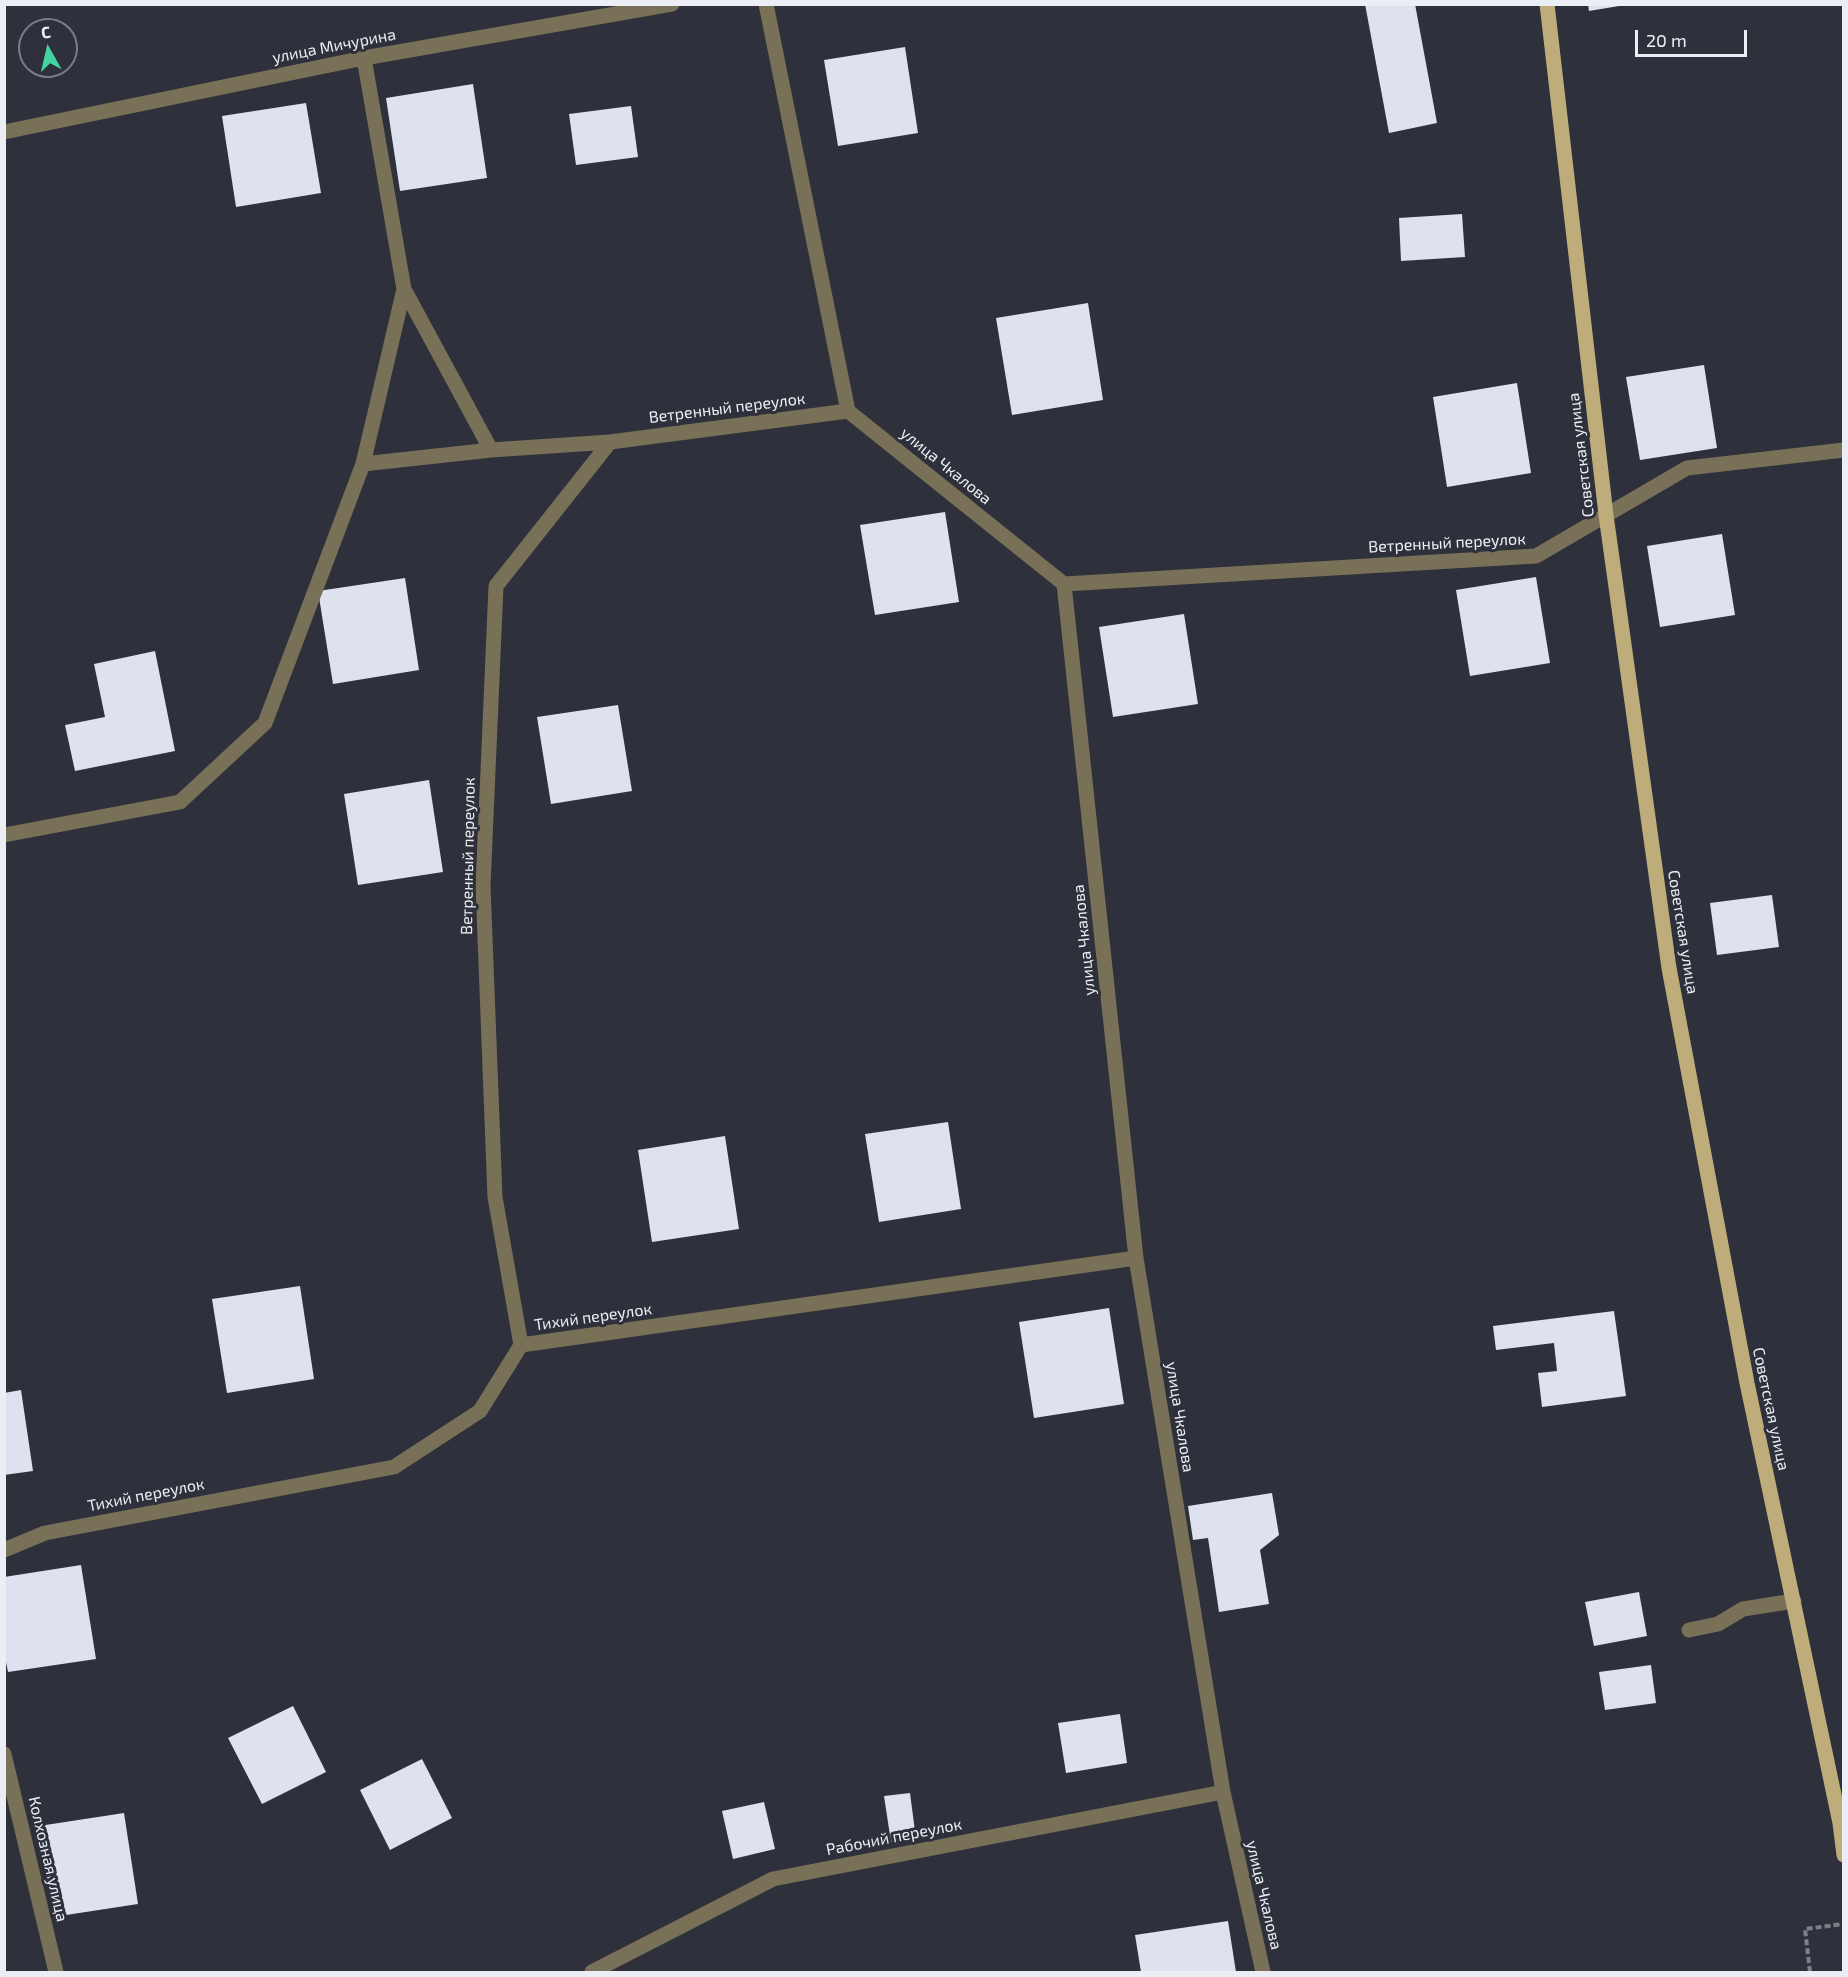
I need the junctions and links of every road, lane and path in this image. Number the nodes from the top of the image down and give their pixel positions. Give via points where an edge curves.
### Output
1 (672, 4) edge
2 (766, 4) edge
3 (1547, 4) edge
4 (364, 58) junction
5 (4, 132) edge
6 (404, 289) junction
7 (848, 411) junction
8 (610, 442) junction
9 (491, 450) junction
10 (1844, 450) edge
11 (363, 464) junction
12 (1606, 515) junction
13 (1064, 584) junction
14 (4, 835) edge
15 (1136, 1258) junction
16 (521, 1345) junction
17 (4, 1550) edge
18 (1794, 1601) junction
19 (1689, 1630) dead end
20 (4, 1754) edge
21 (1223, 1792) junction
22 (1842, 1823) edge
23 (1844, 1855) edge
24 (1844, 1924) edge
25 (56, 1972) edge
26 (592, 1972) edge
27 (1263, 1972) edge
28 (1810, 1972) edge

1 - 4 street, улица Мичурина
2 - 7 street
3 - 12 main road, Советская улица
4 - 5 street, улица Мичурина
4 - 6 street
6 - 9 street
6 - 11 street
7 - 8 street, Ветренный переулок
7 - 13 street, улица Чкалова
8 - 9 street, Ветренный переулок
8 - 16 street, Ветренный переулок via 496,586 483,886 495,1197
9 - 11 street, Ветренный переулок
10 - 12 street, Ветренный переулок via 1687,468
11 - 14 street via 265,723 180,802
12 - 13 street, Ветренный переулок via 1536,556
12 - 18 main road, Советская улица via 1669,968 1747,1383
13 - 15 street, улица Чкалова
15 - 16 street, Тихий переулок
15 - 21 street, улица Чкалова
16 - 17 street, Тихий переулок via 480,1411 394,1467 45,1533
18 - 19 street via 1743,1609 1718,1624
18 - 22 main road, Советская улица
20 - 25 street, Колхозная улица
21 - 26 street, Рабочий переулок via 773,1879
21 - 27 street, улица Чкалова
22 - 23 main road, Советская улица
24 - 28 path via 1805,1929

